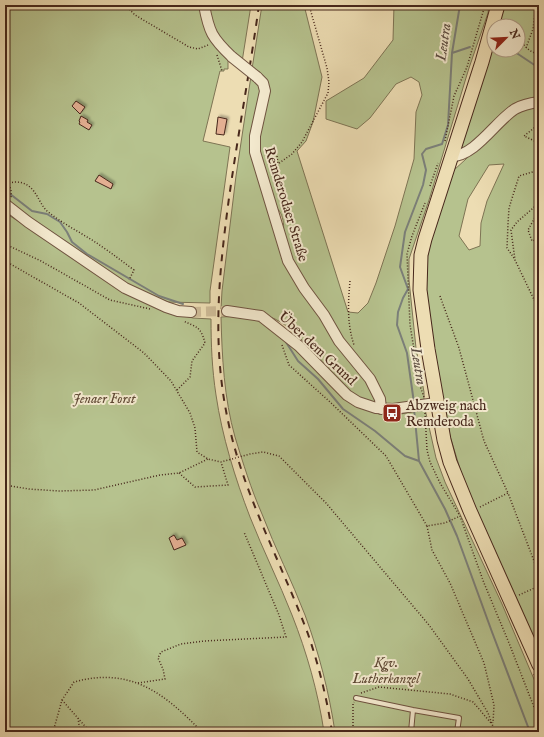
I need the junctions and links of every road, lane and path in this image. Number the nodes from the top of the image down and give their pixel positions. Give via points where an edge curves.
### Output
1 (125, 5) edge
2 (204, 5) edge
3 (309, 5) edge
4 (486, 5) edge
5 (498, 5) edge
6 (536, 5) edge
7 (212, 44) dead end
8 (526, 48) joint
9 (539, 54) edge
10 (539, 102) edge
11 (539, 124) edge
12 (539, 143) edge
13 (448, 150) junction
14 (278, 156) dead end
15 (439, 160) dead end
16 (278, 164) junction
17 (539, 170) edge
18 (5, 180) edge
19 (9, 183) junction
20 (274, 184) dead end
21 (430, 187) dead end
22 (426, 200) dead end
23 (8, 202) edge
24 (538, 203) edge
25 (539, 209) edge
26 (539, 239) edge
27 (5, 244) edge
28 (515, 260) junction
29 (5, 261) edge
30 (411, 261) dead end
31 (350, 281) dead end
32 (128, 283) dead end
33 (412, 289) dead end
34 (440, 296) dead end
35 (166, 307) junction
36 (539, 310) edge
37 (178, 311) junction
38 (227, 311) tunnel mouth
39 (191, 312) tunnel mouth
40 (282, 343) dead end
41 (355, 348) dead end
42 (424, 388) dead end
43 (177, 390) junction
44 (427, 404) junction
45 (381, 409) junction
46 (208, 459) junction
47 (221, 462) junction
48 (179, 473) junction
49 (5, 485) edge
50 (508, 493) junction
51 (470, 511) junction
52 (458, 517) dead end
53 (427, 526) junction
54 (244, 532) dead end
55 (539, 574) edge
56 (539, 586) edge
57 (510, 600) junction
58 (536, 669) edge
59 (138, 683) junction
60 (539, 686) edge
61 (356, 698) junction
62 (62, 700) junction
63 (414, 710) junction
64 (78, 718) junction
65 (539, 720) edge
66 (492, 725) junction
67 (53, 732) edge
68 (80, 732) edge
69 (90, 732) edge
70 (202, 732) edge
71 (354, 732) edge
72 (411, 732) edge
73 (457, 732) edge
74 (495, 732) edge

1 - 7 path via 134,15 189,47 198,49
2 - 45 street, Remderodaer Straße, bridge via 210,32 218,44 263,83 255,152 285,254 297,278 339,341 370,379 380,399
3 - 16 path via 327,68 328,93 302,142 292,154
4 - 13 path via 467,67 454,96
5 - 13 main road via 482,62
6 - 8 path via 533,29
8 - 9 path
10 - 13 street via 514,110 471,149 461,154
11 - 12 path via 524,136
13 - 44 main road via 421,255
14 - 16 path
15 - 21 path
16 - 20 path
17 - 28 path via 519,176 510,208 507,248
18 - 19 path
19 - 23 path via 12,191
19 - 32 path via 26,184 36,193 47,211 134,270
22 - 44 path via 407,254 410,325 420,386
23 - 35 street via 28,222 125,288
24 - 25 path
24 - 28 path via 511,230
25 - 26 path via 528,230 532,242
27 - 35 path via 110,300 147,309
28 - 36 path
29 - 43 path via 86,308 144,353
30 - 33 path
31 - 41 path via 348,313 350,335
34 - 50 path via 459,348 484,441
35 - 37 street
37 - 39 street
37 - 43 path via 177,318 202,331 205,343 192,361 190,377
38 - 45 street, Über dem Grund via 261,316 299,346 347,395 366,405
40 - 53 path via 289,365 386,456
42 - 44 path
43 - 46 path via 190,412 195,428 197,452
44 - 45 street, Über dem Grund via 400,409
44 - 51 main road via 444,440
44 - 65 path via 424,411 430,462 460,516
46 - 47 path
46 - 48 path
47 - 48 path via 228,485 195,487
47 - 66 path via 263,452 279,456 326,503 429,625 468,679 488,713
48 - 49 path via 94,490 59,491
50 - 51 path
50 - 55 path
51 - 57 main road
52 - 53 path via 445,523
53 - 66 path via 432,550 450,583 484,663 494,705
54 - 59 path via 286,638 181,644 161,652 158,658 165,679
56 - 57 path
57 - 58 main road
58 - 60 path
59 - 62 path via 113,678 88,678 74,682
59 - 70 path via 159,694 180,710
61 - 63 lane
61 - 66 path via 362,692 379,687 450,694 473,702
61 - 71 path via 353,704
62 - 64 path
62 - 67 path
63 - 72 lane
63 - 73 lane via 459,718
64 - 68 path
64 - 69 path
66 - 74 path

